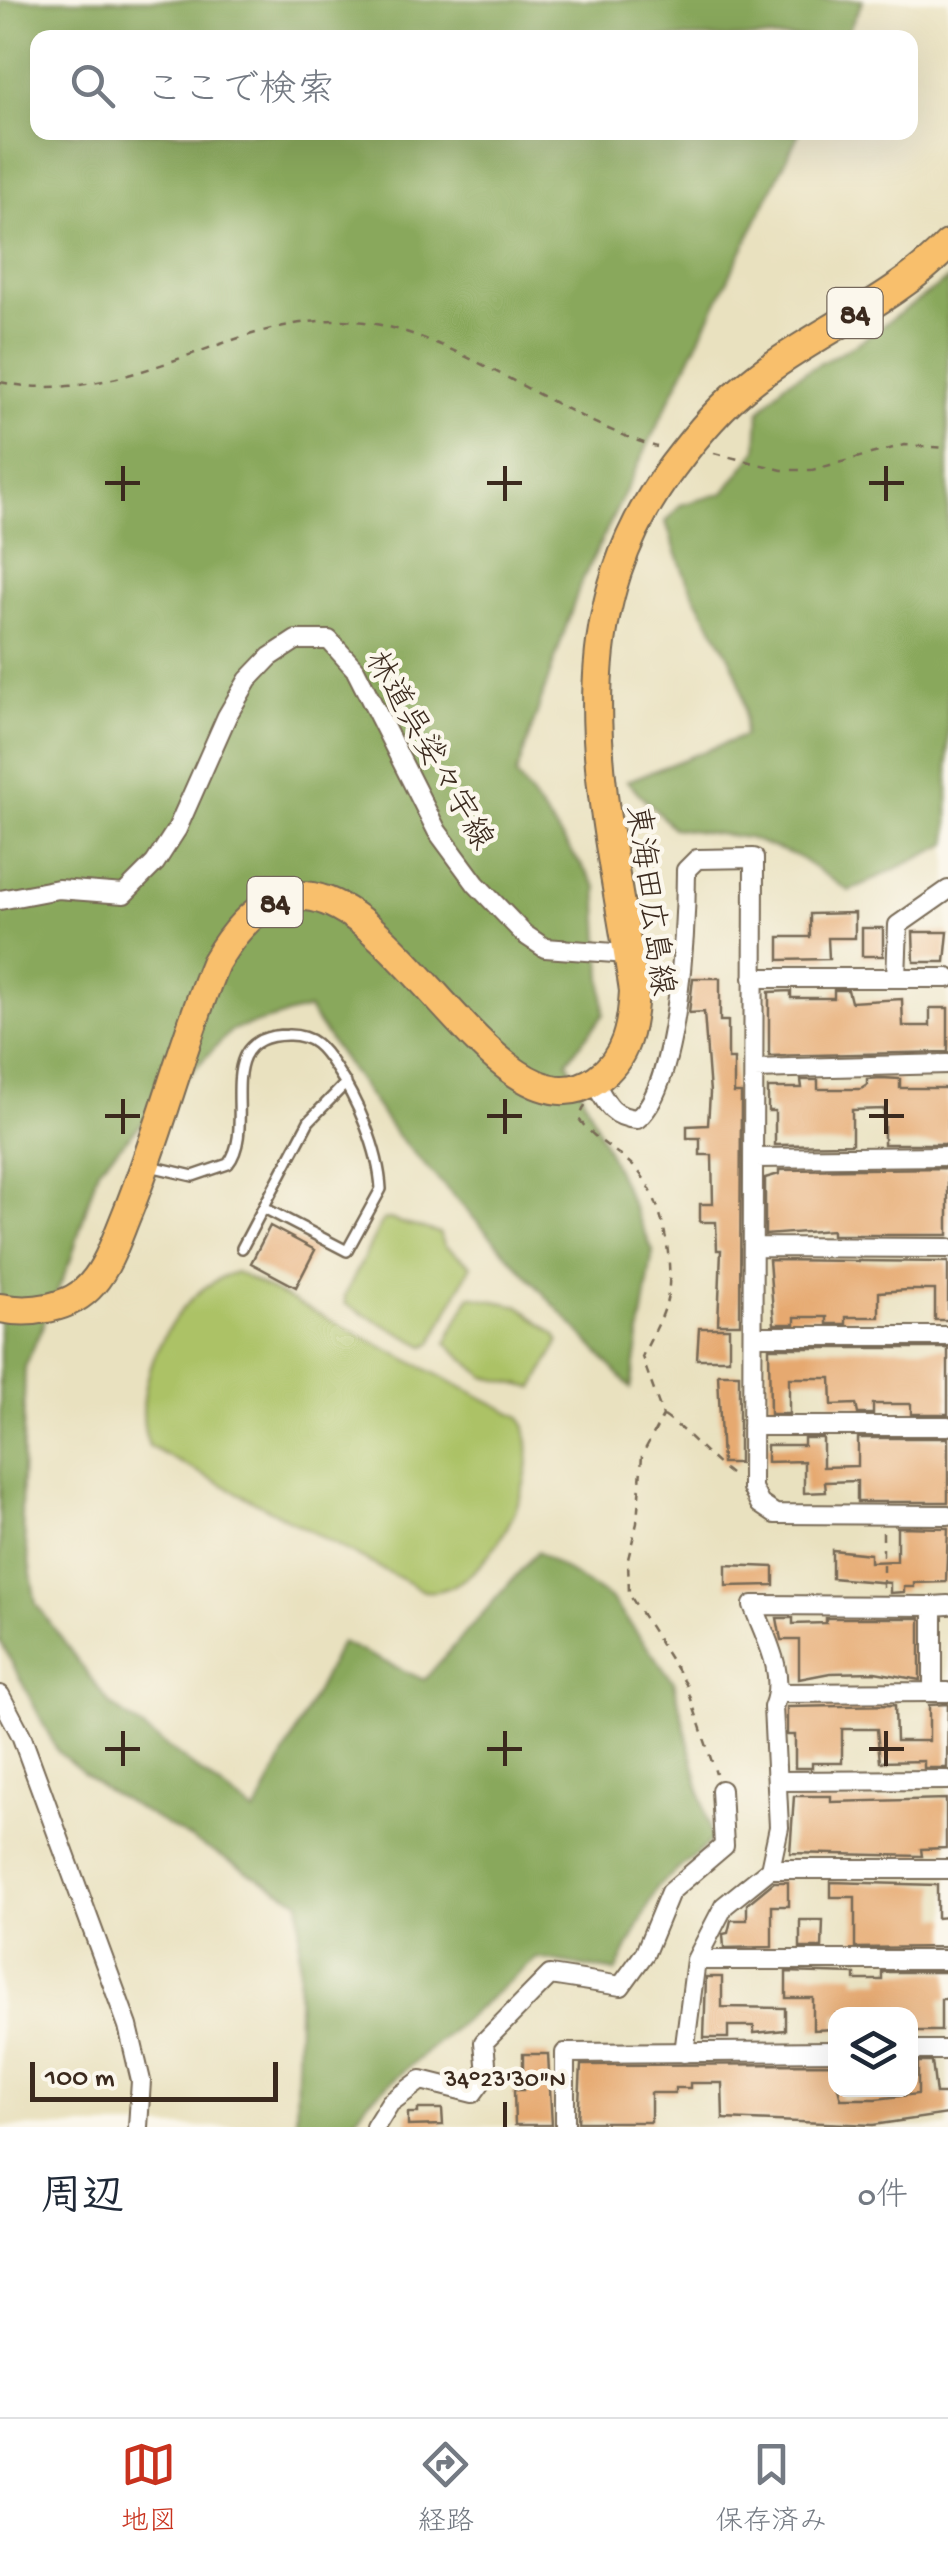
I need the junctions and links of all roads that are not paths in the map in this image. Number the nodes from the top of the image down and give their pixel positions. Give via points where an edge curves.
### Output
1 (948, 245) edge
2 (948, 890) edge
3 (0, 900) edge
4 (628, 954) junction
5 (753, 978) junction
6 (896, 978) junction
7 (948, 978) edge
8 (948, 1064) edge
9 (754, 1068) junction
10 (594, 1081) junction
11 (346, 1083) junction
12 (948, 1156) edge
13 (753, 1158) junction
14 (147, 1165) junction
15 (264, 1208) junction
16 (752, 1247) junction
17 (242, 1248) dead end
18 (948, 1248) edge
19 (0, 1308) edge
20 (754, 1336) junction
21 (948, 1336) edge
22 (752, 1426) junction
23 (948, 1426) edge
24 (948, 1515) edge
25 (941, 1606) edge
26 (941, 1692) edge
27 (0, 1694) edge
28 (779, 1694) junction
29 (948, 1780) edge
30 (778, 1781) junction
31 (721, 1790) road end
32 (770, 1869) junction
33 (948, 1869) edge
34 (696, 1960) junction
35 (948, 1960) edge
36 (918, 2050) edge
37 (948, 2050) edge
38 (828, 2051) edge
39 (684, 2053) junction
40 (138, 2127) edge
41 (375, 2127) edge
42 (565, 2127) edge

1 - 4 main road, 東海田広島線 / 84 via 898,286 758,377 696,432 626,539 596,690 599,771
2 - 6 street via 898,924
3 - 4 street, 林道呉娑々宇線 via 58,889 124,894 177,829 248,680 296,640 330,640 355,670 437,830 476,884 546,948
4 - 10 main road, 東海田広島線 / 84 via 632,1026 624,1048
5 - 6 street
5 - 9 street
5 - 10 street via 754,858 697,859 686,870 686,925 657,1094 637,1119 621,1118
6 - 7 street
8 - 9 street
9 - 13 street
10 - 14 main road, 84 via 559,1089 518,1072 369,926 330,902 302,896 251,914 224,948 195,1012
11 - 14 lane via 322,1046 307,1037 258,1042 238,1074 241,1136 228,1164 192,1176
11 - 15 lane via 309,1121
11 - 15 lane via 381,1190 351,1248
12 - 13 street
13 - 16 street
14 - 19 main road, 84 via 92,1285 48,1308
15 - 17 lane
16 - 18 street
16 - 20 street
20 - 21 street
20 - 22 street
22 - 23 street
22 - 24 street via 752,1488 775,1514
25 - 26 street
25 - 28 street via 753,1605 778,1672
26 - 28 street
27 - 40 street via 128,2026 141,2081
28 - 30 street via 773,1707
29 - 30 street
30 - 32 street via 779,1827
31 - 41 street via 724,1846 670,1892 646,1953 621,1986 550,1975 484,2042 486,2074 472,2093 421,2080 390,2104
32 - 33 street
32 - 34 street via 724,1906
34 - 35 street
34 - 39 street
36 - 37 street
38 - 39 street
39 - 42 street via 565,2053

